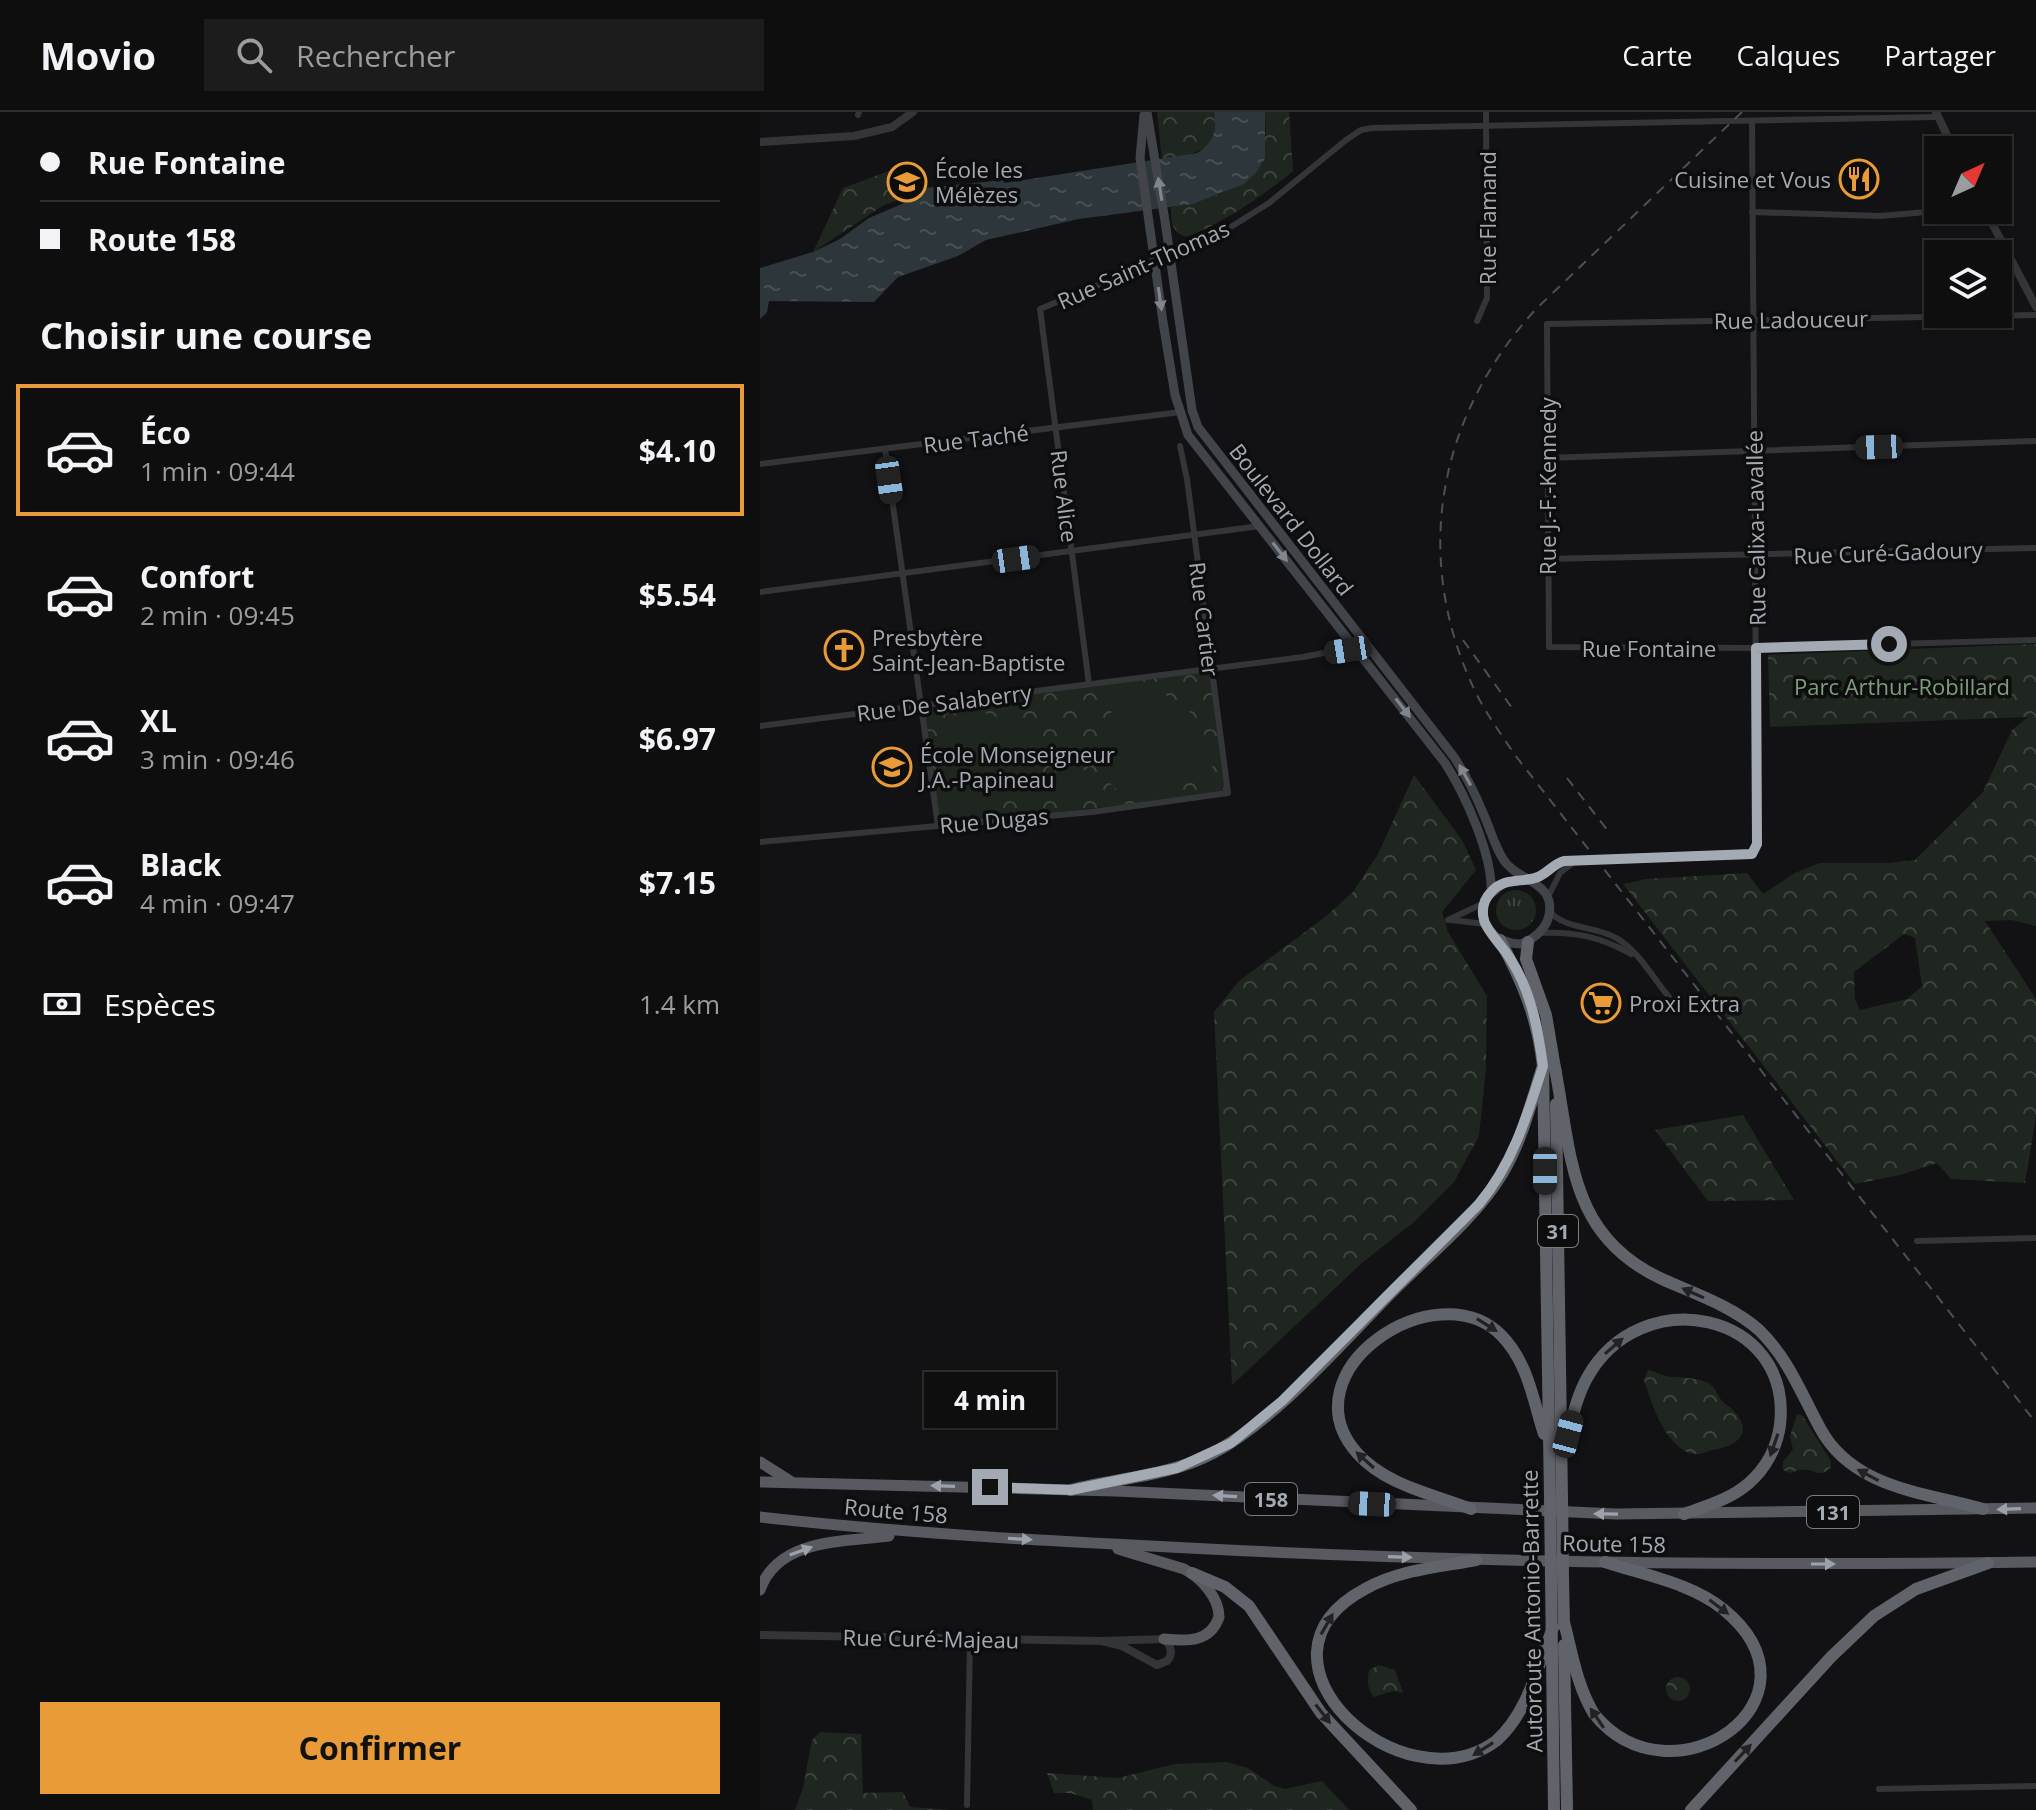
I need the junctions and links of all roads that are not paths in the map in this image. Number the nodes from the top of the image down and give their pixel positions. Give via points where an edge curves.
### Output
1 (913, 112) edge
2 (1146, 112) edge
3 (1486, 112) edge
4 (1633, 112) edge
5 (1936, 114) edge
6 (1633, 122) junction
7 (1752, 122) junction
8 (1486, 125) junction
9 (1947, 136) edge
10 (760, 142) edge
11 (1752, 212) junction
12 (1924, 212) edge
13 (1992, 224) edge
14 (1170, 255) junction
15 (1154, 261) junction
16 (2036, 307) edge
17 (1040, 309) joint
18 (2036, 315) edge
19 (1753, 320) junction
20 (1477, 321) dead end
21 (1547, 324) joint
22 (1192, 410) junction
23 (1179, 412) junction
24 (1057, 428) junction
25 (2036, 441) edge
26 (1180, 446) dead end
27 (885, 449) junction
28 (1754, 451) junction
29 (1547, 458) junction
30 (760, 464) edge
31 (1270, 520) junction
32 (1260, 526) junction
33 (1194, 535) junction
34 (2036, 548) edge
35 (1072, 551) junction
36 (1756, 556) junction
37 (1547, 559) junction
38 (902, 573) junction
39 (760, 592) edge
40 (2036, 640) edge
41 (1360, 644) junction
42 (1549, 647) joint
43 (1756, 648) junction
44 (1211, 669) junction
45 (1089, 684) junction
46 (921, 705) junction
47 (760, 726) edge
48 (1228, 793) joint
49 (938, 826) junction
50 (760, 842) edge
51 (1578, 861) junction
52 (1529, 879) junction
53 (1491, 892) junction
54 (1547, 899) junction
55 (1484, 903) junction
56 (1549, 911) junction
57 (1485, 924) junction
58 (1539, 933) junction
59 (1500, 940) junction
60 (1528, 942) junction
61 (1638, 959) junction
62 (1669, 997) dead end
63 (1549, 1067) junction
64 (2036, 1238) edge
65 (1917, 1241) dead end
66 (1549, 1450) junction
67 (1562, 1456) junction
68 (760, 1462) edge
69 (790, 1481) junction
70 (760, 1482) edge
71 (1071, 1490) junction
72 (1556, 1497) junction
73 (2036, 1508) edge
74 (1471, 1509) junction
75 (1983, 1509) junction
76 (1684, 1514) junction
77 (760, 1517) edge
78 (914, 1533) junction
79 (1098, 1544) junction
80 (1476, 1560) junction
81 (1605, 1562) junction
82 (2036, 1562) edge
83 (1988, 1563) junction
84 (1192, 1573) junction
85 (760, 1590) edge
86 (1558, 1625) junction
87 (760, 1635) edge
88 (1164, 1639) junction
89 (970, 1640) junction
90 (1102, 1641) junction
91 (1725, 1749) dead end
92 (1665, 1764) dead end
93 (2036, 1786) edge
94 (1879, 1789) dead end
95 (967, 1805) dead end
96 (1411, 1810) edge
97 (1554, 1810) edge
98 (1567, 1810) edge
99 (1691, 1810) edge

1 - 10 street via 892,127 854,136
14 -> 2 main road, Boulevard Dollard
2 - 15 main road, Boulevard Dollard via 1140,158
3 - 8 street, Rue Flamand
4 - 6 street
5 - 7 street, Rue Saint-Thomas
5 - 9 street
6 - 7 street, Rue Saint-Thomas
6 - 8 street, Rue Saint-Thomas
7 - 11 street, Rue Calixa-Lavallée
8 - 14 street, Rue Saint-Thomas via 1361,130 1269,203 1215,237
8 - 20 street, Rue Flamand via 1487,298
11 - 12 street
11 - 19 street, Rue Calixa-Lavallée
13 - 16 street
14 - 15 street, Rue Saint-Thomas
14 - 22 main road, Boulevard Dollard
15 - 17 street, Rue Saint-Thomas
15 -> 23 main road, Boulevard Dollard
17 - 24 street, Rue Alice
18 - 19 street, Rue Ladouceur
19 - 21 street, Rue Ladouceur
19 - 28 street, Rue Calixa-Lavallée
21 - 29 street, Rue J.-F.-Kennedy
22 - 23 street, Rue Taché
22 - 31 main road, Boulevard Dollard via 1212,447
23 - 24 street, Rue Taché
23 - 32 main road, Boulevard Dollard via 1188,435
24 - 27 street, Rue Taché
24 - 35 street, Rue Alice
25 - 28 street
26 - 33 street, Rue Cartier
27 - 30 street, Rue Taché
27 - 38 street
28 - 29 street
28 - 36 street, Rue Calixa-Lavallée
29 - 37 street, Rue J.-F.-Kennedy
31 - 32 street
31 - 41 main road, Boulevard Dollard
32 - 33 street
32 -> 41 main road, Boulevard Dollard
33 - 35 street
33 - 44 street, Rue Cartier
34 - 36 street, Rue Curé-Gadoury
35 - 38 street
35 - 45 street, Rue Alice
36 - 37 street, Rue Curé-Gadoury
36 - 43 street, Rue Calixa-Lavallée
37 - 42 street, Rue J.-F.-Kennedy
38 - 39 street
38 - 46 street
40 - 43 street, Rue Fontaine
41 - 44 street, Rue De Salaberry
52 -> 41 main road, Boulevard Dollard via 1503,860 1459,765
41 -> 53 main road, Boulevard Dollard via 1458,785 1490,868
42 - 43 street, Rue Fontaine
43 - 51 street, Rue Calixa-Lavallée via 1754,852
44 - 45 street, Rue De Salaberry
44 - 48 street, Rue Cartier
45 - 46 street, Rue De Salaberry
46 - 47 street, Rue De Salaberry
46 - 49 street
48 - 49 street, Rue Dugas
49 - 50 street, Rue Dugas
51 - 52 street, Rue Calixa-Lavallée via 1557,863
51 - 54 street via 1560,873
52 - 53 main road via 1504,883
52 - 54 main road
53 - 55 main road
54 - 56 main road
55 - 57 main road
55 - 57 street via 1448,920
56 - 58 main road
56 - 61 street via 1567,924 1614,937
57 - 59 main road
58 - 60 main road
58 - 61 street via 1594,936
59 - 60 main road
59 - 63 highway, Autoroute Antonio-Barrette / 31 via 1527,992
60 - 63 highway, Autoroute Antonio-Barrette / 31 via 1526,959 1546,1015
61 - 62 street
63 - 66 highway, Autoroute Antonio-Barrette / 31
63 - 67 highway, Autoroute Antonio-Barrette / 31
63 - 71 highway via 1491,1189 1273,1409 1231,1443 1196,1461
75 -> 63 highway via 1898,1488 1852,1466 1826,1439 1786,1362 1758,1330 1617,1252 1582,1197
64 - 65 street
66 - 72 highway, Autoroute Antonio-Barrette / 31
74 -> 66 highway via 1389,1477 1363,1459 1349,1441 1339,1413 1341,1385 1351,1365 1375,1342 1430,1316 1460,1315 1485,1322 1521,1361
67 - 72 highway, Autoroute Antonio-Barrette / 31
67 -> 76 highway via 1584,1383 1615,1344 1665,1320 1698,1319 1723,1326 1748,1342 1769,1369 1780,1404 1778,1436 1749,1483 1725,1499
68 - 69 highway
69 - 70 highway, Route 158 / 158
71 -> 69 highway, Route 158 / 158
74 -> 71 highway, Route 158 / 158
72 - 86 highway, Autoroute Antonio-Barrette / 31, bridge
73 -> 75 highway, Route 158 / 131
76 -> 74 highway, Route 158 / 131
75 - 76 highway, Route 158 / 131
77 - 78 highway, Route 158
78 -> 79 highway, Route 158
85 -> 78 highway via 775,1565 802,1549
79 -> 80 highway, Route 158
79 - 84 highway
80 - 81 highway, Route 158
86 -> 80 highway via 1519,1715 1473,1756 1445,1763 1411,1759 1352,1727 1330,1702 1318,1673 1317,1646 1331,1616 1352,1596 1380,1581
81 -> 83 highway, Route 158
81 -> 91 highway via 1703,1596 1726,1611 1747,1635 1759,1664 1759,1697 1747,1726
82 - 83 highway, Route 158
99 -> 83 highway via 1874,1616 1916,1589
84 - 88 highway via 1216,1599 1218,1621 1201,1638
84 -> 96 highway via 1225,1587 1249,1606 1321,1713
92 -> 86 highway via 1633,1753 1599,1722
86 - 97 highway, Autoroute Antonio-Barrette / 31
86 - 98 highway, Autoroute Antonio-Barrette / 31
87 - 89 street, Rue Curé-Majeau
88 - 90 street, Rue Curé-Majeau
88 - 90 street, Rue Curé-Majeau via 1171,1654 1157,1665
89 - 90 street, Rue Curé-Majeau
89 - 95 street
93 - 94 street

